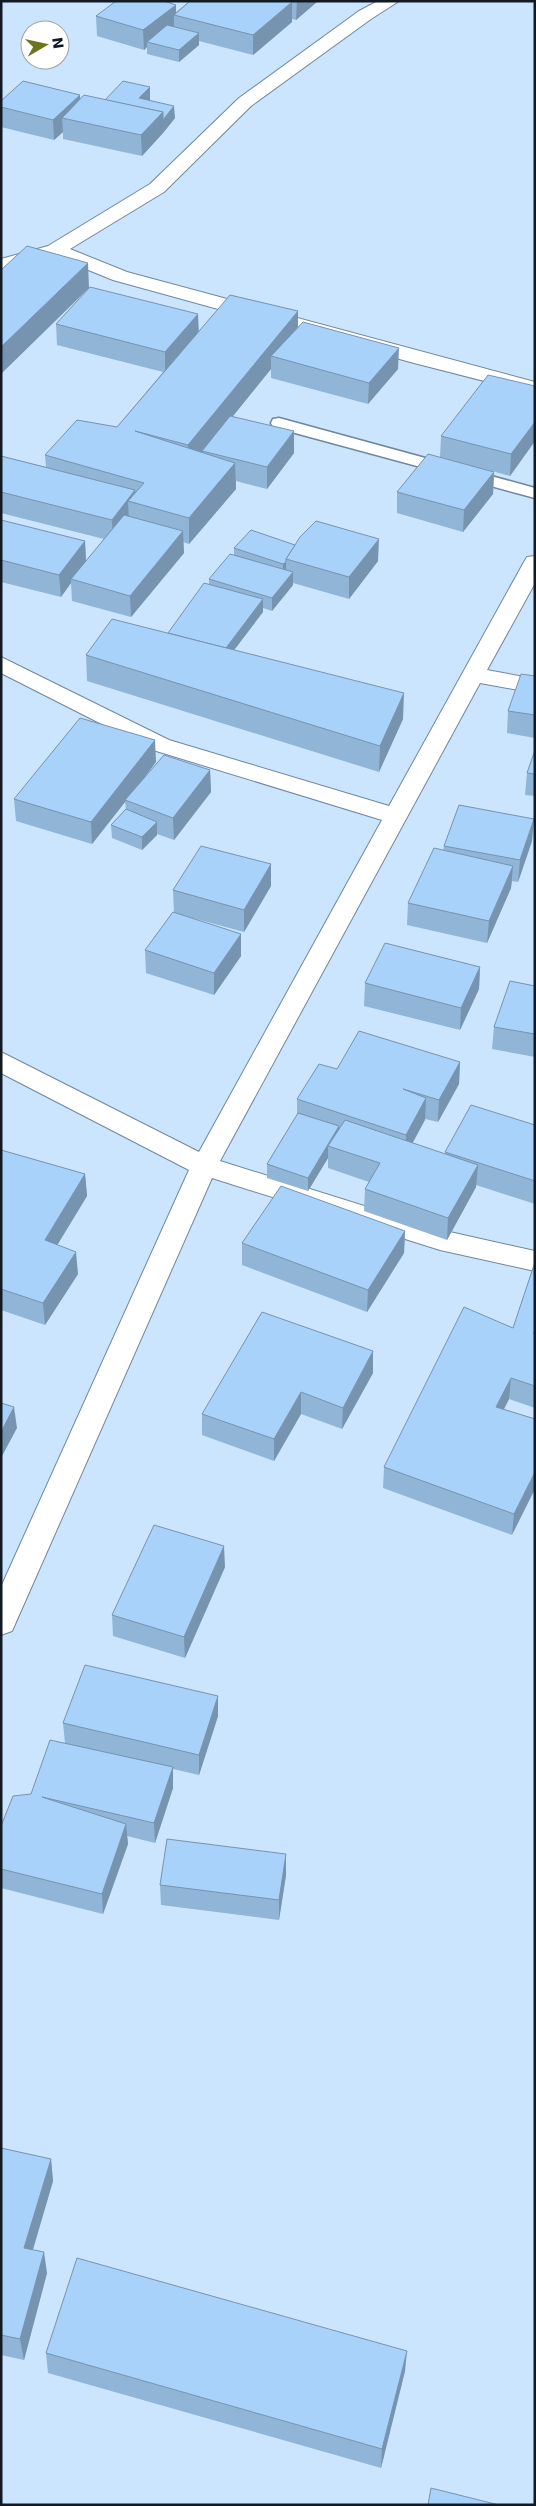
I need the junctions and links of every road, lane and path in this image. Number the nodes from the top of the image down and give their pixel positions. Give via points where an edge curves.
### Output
1 (391, 1) edge
2 (55, 250) junction
3 (1, 265) edge
4 (535, 388) edge
5 (280, 423) dead end
6 (535, 493) edge
7 (535, 562) edge
8 (1, 664) edge
9 (474, 676) junction
10 (535, 686) edge
11 (396, 816) junction
12 (1, 1061) edge
13 (204, 1166) junction
14 (535, 1261) edge
15 (1, 1622) edge

1 - 2 street via 365,15 245,102 158,188
2 - 3 street
2 - 4 street via 120,276
5 - 6 lane
7 - 9 street
8 - 11 street via 161,745
9 - 10 street
9 - 11 street
11 - 13 street
12 - 13 street
13 - 14 street via 440,1240
13 - 15 street

